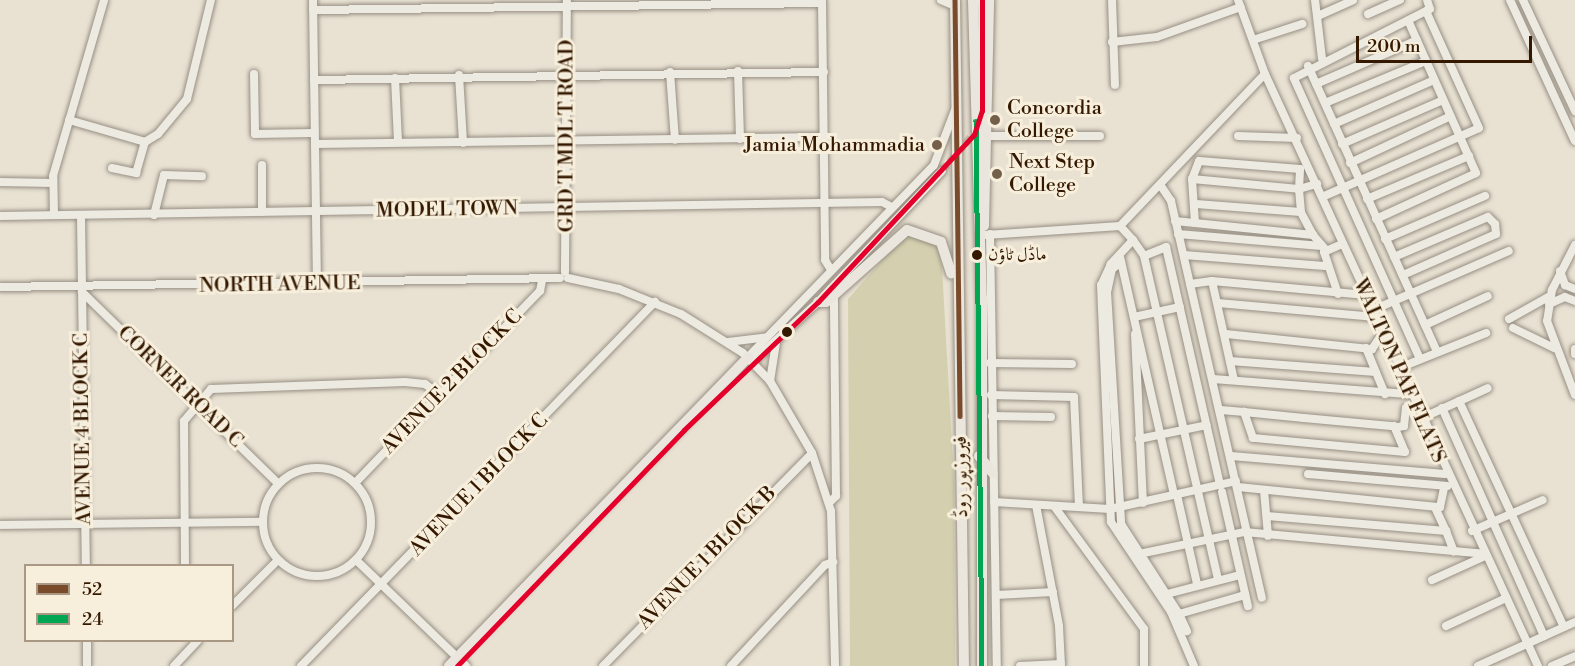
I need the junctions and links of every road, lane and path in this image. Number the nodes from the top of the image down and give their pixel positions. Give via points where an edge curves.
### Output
1 (104, 0) edge
2 (211, 0) edge
3 (313, 0) edge
4 (941, 0) edge
5 (973, 0) edge
6 (982, 0) edge
7 (989, 0) edge
8 (1112, 0) edge
9 (1315, 0) edge
10 (1353, 0) edge
11 (1398, 0) edge
12 (1426, 0) edge
13 (1510, 0) edge
14 (1523, 0) edge
15 (822, 1) edge
16 (955, 3) edge
17 (567, 4) edge
18 (1240, 4) edge
19 (313, 10) junction
20 (1426, 11) junction
21 (1368, 14) dead end
22 (1320, 15) junction
23 (1408, 20) junction
24 (1302, 24) dead end
25 (1253, 40) junction
26 (1417, 40) junction
27 (1112, 42) junction
28 (1322, 59) junction
29 (1426, 61) junction
30 (1308, 66) junction
31 (670, 72) junction
32 (738, 72) junction
33 (824, 72) junction
34 (567, 73) junction
35 (1265, 74) junction
36 (254, 75) dead end
37 (459, 75) junction
38 (983, 75) dead end
39 (395, 78) junction
40 (314, 80) junction
41 (1434, 80) junction
42 (1316, 84) junction
43 (1115, 85) dead end
44 (1443, 100) junction
45 (1325, 103) junction
46 (956, 107) junction
47 (1575, 111) edge
48 (1451, 116) junction
49 (69, 120) junction
50 (1334, 124) junction
51 (314, 133) junction
52 (990, 136) junction
53 (1100, 136) dead end
54 (1238, 136) dead end
55 (1459, 136) junction
56 (825, 137) junction
57 (1297, 138) junction
58 (740, 139) junction
59 (675, 140) junction
60 (1575, 141) edge
61 (145, 142) junction
62 (398, 142) junction
63 (463, 143) junction
64 (569, 143) junction
65 (315, 144) junction
66 (1342, 144) junction
67 (1469, 156) junction
68 (1350, 162) junction
69 (262, 165) dead end
70 (112, 168) dead end
71 (942, 171) tunnel mouth
72 (202, 176) dead end
73 (1192, 179) junction
74 (1358, 181) junction
75 (0, 182) edge
76 (53, 183) junction
77 (1317, 184) junction
78 (1161, 186) junction
79 (1341, 188) junction
80 (1299, 189) junction
81 (1485, 196) dead end
82 (1322, 197) junction
83 (1367, 199) junction
84 (1196, 204) junction
85 (824, 205) junction
86 (892, 207) junction
87 (569, 208) junction
88 (262, 212) junction
89 (316, 212) junction
90 (1301, 212) junction
91 (54, 215) junction
92 (154, 215) junction
93 (0, 216) edge
94 (81, 216) junction
95 (1376, 219) junction
96 (1175, 221) junction
97 (1195, 223) junction
98 (1120, 226) junction
99 (1178, 234) junction
100 (985, 235) junction
101 (1313, 235) junction
102 (1385, 239) junction
103 (1133, 240) junction
104 (1342, 243) junction
105 (1575, 245) edge
106 (1324, 248) junction
107 (1509, 251) dead end
108 (1184, 255) junction
109 (1144, 256) junction
110 (1394, 257) junction
111 (1120, 259) junction
112 (1325, 266) junction
113 (831, 270) junction
114 (1560, 271) junction
115 (1403, 275) junction
116 (564, 276) junction
117 (542, 281) junction
118 (1212, 281) junction
119 (317, 284) junction
120 (1190, 284) junction
121 (0, 287) edge
122 (82, 290) junction
123 (1575, 290) edge
124 (834, 294) junction
125 (1338, 294) junction
126 (1412, 294) junction
127 (1366, 295) junction
128 (1488, 296) dead end
129 (1550, 300) junction
130 (1575, 301) edge
131 (656, 302) junction
132 (818, 302) junction
133 (1394, 302) junction
134 (957, 303) junction
135 (1218, 303) junction
136 (1180, 307) junction
137 (1157, 312) junction
138 (1374, 313) junction
139 (1134, 317) junction
140 (1425, 324) junction
141 (1137, 332) junction
142 (1486, 333) dead end
143 (1226, 334) junction
144 (1382, 334) junction
145 (766, 337) junction
146 (728, 342) junction
147 (776, 344) junction
148 (1366, 348) junction
149 (1554, 348) junction
150 (1575, 349) edge
151 (1437, 352) junction
152 (1575, 354) edge
153 (751, 359) junction
154 (1420, 359) junction
155 (1230, 361) junction
156 (990, 363) junction
157 (1072, 364) dead end
158 (1399, 368) junction
159 (1376, 372) junction
160 (1213, 379) junction
161 (1234, 380) junction
162 (770, 381) junction
163 (1488, 388) dead end
164 (1385, 394) junction
165 (1410, 394) junction
166 (440, 395) junction
167 (991, 395) junction
168 (1575, 395) edge
169 (1459, 401) junction
170 (197, 403) junction
171 (1416, 407) junction
172 (1442, 408) junction
173 (1221, 410) junction
174 (1244, 412) junction
175 (992, 416) junction
176 (1051, 417) dead end
177 (1422, 418) junction
178 (1207, 425) junction
179 (1398, 427) junction
180 (1184, 429) junction
181 (1161, 435) junction
182 (1139, 439) junction
183 (812, 453) junction
184 (979, 456) junction
185 (1231, 456) junction
186 (993, 473) junction
187 (1308, 474) dead end
188 (1445, 474) junction
189 (357, 481) junction
190 (277, 482) junction
191 (1237, 484) junction
192 (1448, 486) junction
193 (1221, 489) junction
194 (1198, 490) junction
195 (1264, 490) junction
196 (1176, 495) junction
197 (1543, 500) dead end
198 (994, 502) junction
199 (829, 503) junction
200 (1143, 503) junction
201 (1036, 505) junction
202 (1054, 506) junction
203 (1079, 507) junction
204 (1435, 507) junction
205 (1114, 509) junction
206 (1510, 514) junction
207 (1267, 516) junction
208 (185, 521) junction
209 (261, 522) junction
210 (1492, 522) junction
211 (85, 524) junction
212 (0, 525) edge
213 (1446, 531) junction
214 (1472, 531) junction
215 (1231, 533) junction
216 (1248, 534) junction
217 (1268, 536) junction
218 (1210, 538) junction
219 (1188, 542) junction
220 (1454, 552) junction
221 (1139, 554) junction
222 (1485, 555) junction
223 (278, 560) junction
224 (356, 560) junction
225 (833, 562) junction
226 (86, 564) edge
227 (185, 564) edge
228 (1240, 575) junction
229 (1218, 580) junction
230 (1432, 580) dead end
231 (1197, 584) junction
232 (381, 585) junction
233 (1053, 592) junction
234 (1167, 594) junction
235 (996, 595) junction
236 (1245, 595) junction
237 (1262, 598) dead end
238 (1506, 598) junction
239 (234, 604) edge
240 (1248, 606) dead end
241 (1179, 615) junction
242 (1575, 622) edge
243 (1446, 626) dead end
244 (1564, 627) junction
245 (1187, 631) dead end
246 (1544, 636) junction
247 (87, 642) edge
248 (195, 642) edge
249 (1528, 644) junction
250 (1575, 656) edge
251 (461, 663) edge
252 (1061, 665) edge
253 (87, 666) edge
254 (174, 666) edge
255 (301, 666) edge
256 (449, 666) edge
257 (603, 666) edge
258 (731, 666) edge
259 (835, 666) edge
260 (964, 666) edge
261 (982, 666) edge
262 (997, 666) edge
263 (1020, 666) edge
264 (1144, 666) edge
265 (1194, 666) edge
266 (1478, 666) edge
267 (1538, 666) edge
268 (1552, 666) edge

1 - 49 street
2 - 61 street via 187,99 169,125
3 - 19 street
4 - 16 street
5 - 100 main road, فیروزپور روڈ
6 - 38 street
7 - 52 main road, فیروزپور روڈ
8 - 27 street
9 - 22 street
10 - 22 street
11 - 21 street
12 - 20 street via 1430,9
13 - 60 street
14 - 47 street
15 - 17 street
15 - 33 street
16 - 46 main road, فیروزپور روڈ
17 - 19 street
17 - 34 street, GRD T MDL T ROAD
18 - 25 street, WALTON PAF FLATS
18 - 27 street via 1157,37
19 - 40 street
20 - 23 street
20 - 55 street via 1479,128
22 - 28 street
23 - 26 street
23 - 28 street
24 - 25 street
25 - 35 street, WALTON PAF FLATS
26 - 29 street
26 - 42 street
27 - 43 street
28 - 30 street
29 - 41 street
29 - 45 street
30 - 42 street
30 - 79 street via 1295,74 1294,83
31 - 32 street
31 - 34 street
31 - 59 street
32 - 33 street
32 - 58 street
33 - 56 street
34 - 37 street
34 - 64 street, GRD T MDL T ROAD
35 - 57 street, WALTON PAF FLATS
35 - 78 street
36 - 51 street via 255,134
37 - 39 street
37 - 63 street
39 - 40 street
39 - 62 street
40 - 51 street
41 - 44 street
41 - 50 street
42 - 45 street
44 - 48 street
44 - 66 street
45 - 50 street
46 - 86 street via 937,160
46 - 134 main road, فیروزپور روڈ
48 - 55 street
48 - 68 street
49 - 61 street
49 - 76 street
50 - 66 street
51 - 65 street
52 - 53 street
52 - 100 main road, فیروزپور روڈ
54 - 57 street
55 - 67 street
55 - 74 street
56 - 58 street
56 - 85 street
57 - 77 street, WALTON PAF FLATS
58 - 59 street
59 - 64 street
61 - 70 street via 136,173
62 - 63 street
62 - 65 street
63 - 64 street
64 - 87 street, GRD T MDL T ROAD
65 - 89 street
66 - 68 street
67 - 83 street
67 - 95 street via 1476,174
68 - 74 street
69 - 88 street
71 - 132 street
72 - 92 street via 164,175
73 - 80 street
73 - 80 street via 1199,161 1300,169
73 - 84 street
74 - 79 street
74 - 83 street
75 - 76 street
76 - 91 street
77 - 80 street
77 - 82 street, WALTON PAF FLATS
78 - 96 street
78 - 98 street
79 - 82 street
79 - 133 street
80 - 90 street
81 - 102 street
82 - 104 street, WALTON PAF FLATS
83 - 95 street
84 - 90 street
84 - 97 street
85 - 86 street, MODEL TOWN via 882,202
85 - 87 street, MODEL TOWN
85 - 113 street via 825,263
86 - 113 street
87 - 89 street, MODEL TOWN
87 - 116 street, GRD T MDL T ROAD
88 - 89 street, MODEL TOWN
88 - 92 street, MODEL TOWN
89 - 119 street
90 - 101 street
91 - 93 street, MODEL TOWN
91 - 94 street, MODEL TOWN
92 - 94 street, MODEL TOWN
94 - 122 street, AVENUE 4 BLOCK C
95 - 102 street
96 - 97 street
96 - 99 street
97 - 101 street
98 - 100 street
98 - 103 street
99 - 106 street
99 - 108 street
100 - 156 street
100 - 184 main road, فیروزپور روڈ
101 - 106 street
102 - 110 street
103 - 109 street
103 - 111 street
104 - 106 street
104 - 127 street, WALTON PAF FLATS
105 - 114 street
106 - 112 street
107 - 126 street
108 - 112 street
108 - 120 street
109 - 136 street via 1166,247
109 - 137 street
110 - 115 street
110 - 115 street via 1488,217 1495,224 1496,234
111 - 139 street
111 - 205 street via 1101,285
112 - 125 street
113 - 145 street
114 - 123 street via 1565,285
114 - 129 street
115 - 126 street
116 - 117 street, NORTH AVENUE
116 - 131 street
117 - 119 street, NORTH AVENUE
117 - 166 street, AVENUE 2 BLOCK C via 540,291
118 - 120 street
118 - 125 street
118 - 135 street
119 - 122 street, NORTH AVENUE
120 - 160 street
121 - 122 street, NORTH AVENUE
122 - 170 street, CORNER ROAD C
122 - 211 street, AVENUE 4 BLOCK C
124 - 132 main road
124 - 134 main road via 896,234 918,230 941,242
124 - 199 street via 836,496
125 - 127 street
126 - 133 street
126 - 140 street
127 - 138 street, WALTON PAF FLATS
128 - 140 street
129 - 130 street via 1565,297
129 - 149 street
129 - 149 street via 1511,323
131 - 146 street
131 - 232 street, AVENUE 1 BLOCK C
132 - 147 street
133 - 138 street
133 - 154 street
134 - 260 main road, فیروزپور روڈ
135 - 138 street
135 - 143 street
136 - 137 street
136 - 178 street
137 - 139 street
137 - 180 street
138 - 144 street, WALTON PAF FLATS
139 - 141 street
140 - 151 street
141 - 181 street
141 - 182 street
142 - 151 street
143 - 148 street
143 - 155 street
144 - 148 street via 1374,348
144 - 158 street, WALTON PAF FLATS
145 - 146 street
145 - 153 street
146 - 153 street
147 - 153 street
147 - 162 street
148 - 159 street
149 - 168 street
150 - 152 street
151 - 154 street
153 - 162 street
153 - 251 main road
154 - 158 street
155 - 159 street
155 - 161 street
156 - 157 street
156 - 167 street
158 - 165 street, WALTON PAF FLATS
159 - 164 street
160 - 161 street
160 - 173 street
161 - 164 street
162 - 183 street
163 - 169 street
164 - 165 street
165 - 171 street, WALTON PAF FLATS
166 - 170 street via 416,382 223,385
166 - 189 street, AVENUE 2 BLOCK C
167 - 175 street
167 - 203 street via 1074,397
169 - 172 street
169 - 206 street
170 - 190 street, CORNER ROAD C
170 - 208 street via 184,421
171 - 177 street, WALTON PAF FLATS
171 - 179 street via 1406,408 1404,426
172 - 177 street
172 - 210 street
173 - 174 street
173 - 185 street
174 - 179 street
174 - 179 street via 1253,438 1405,452
175 - 176 street
175 - 186 street
177 - 188 street, WALTON PAF FLATS
178 - 180 street
178 - 193 street
180 - 181 street
180 - 194 street
181 - 182 street
181 - 196 street
182 - 200 street
183 - 199 street
183 - 257 street, AVENUE 1 BLOCK B
184 - 186 main road
184 - 261 main road, فیروزپور روڈ
185 - 188 street
185 - 191 street
186 - 198 street
187 - 192 street
188 - 192 street, WALTON PAF FLATS
189 - 190 street via 347,476 290,475
189 - 224 street via 372,519 368,541
190 - 209 street via 265,500
191 - 193 street
191 - 195 street
191 - 216 street
192 - 204 street via 1444,503
192 - 214 street, WALTON PAF FLATS
193 - 194 street
193 - 215 street
194 - 196 street
194 - 218 street
195 - 204 street
195 - 207 street
196 - 200 street
196 - 219 street
197 - 206 street
198 - 201 street
198 - 235 street
199 - 225 street
200 - 205 street
201 - 202 street
201 - 233 street
202 - 203 street
202 - 264 street via 1144,629
203 - 205 street
204 - 213 street
205 - 221 street
205 - 265 street via 1116,532 1171,612
206 - 210 street
206 - 244 street
207 - 213 street
207 - 217 street
208 - 209 street
208 - 211 street
208 - 227 street
209 - 223 street
210 - 214 street
210 - 246 street
211 - 212 street
211 - 226 street, AVENUE 4 BLOCK C
213 - 220 street
214 - 222 street, WALTON PAF FLATS
215 - 216 street
215 - 218 street
215 - 228 street
216 - 217 street
216 - 237 street
217 - 220 street
218 - 219 street
218 - 229 street
219 - 221 street
219 - 231 street
220 - 222 street
221 - 234 street
222 - 230 street
222 - 238 street, WALTON PAF FLATS
223 - 224 street via 292,570 321,574
223 - 239 street
224 - 232 street
225 - 258 street via 825,564
225 - 259 street
228 - 229 street
228 - 236 street
229 - 231 street
231 - 234 street
232 - 251 street
232 - 255 street, AVENUE 1 BLOCK C
233 - 235 street
233 - 252 street
234 - 241 street
235 - 262 street
236 - 240 street
236 - 241 street
238 - 243 street
238 - 249 street, WALTON PAF FLATS
241 - 245 street
242 - 244 street
244 - 246 street
246 - 249 street
247 - 253 street
248 - 254 street
249 - 266 street
249 - 267 street, WALTON PAF FLATS
250 - 268 street
251 - 256 main road
252 - 263 street

